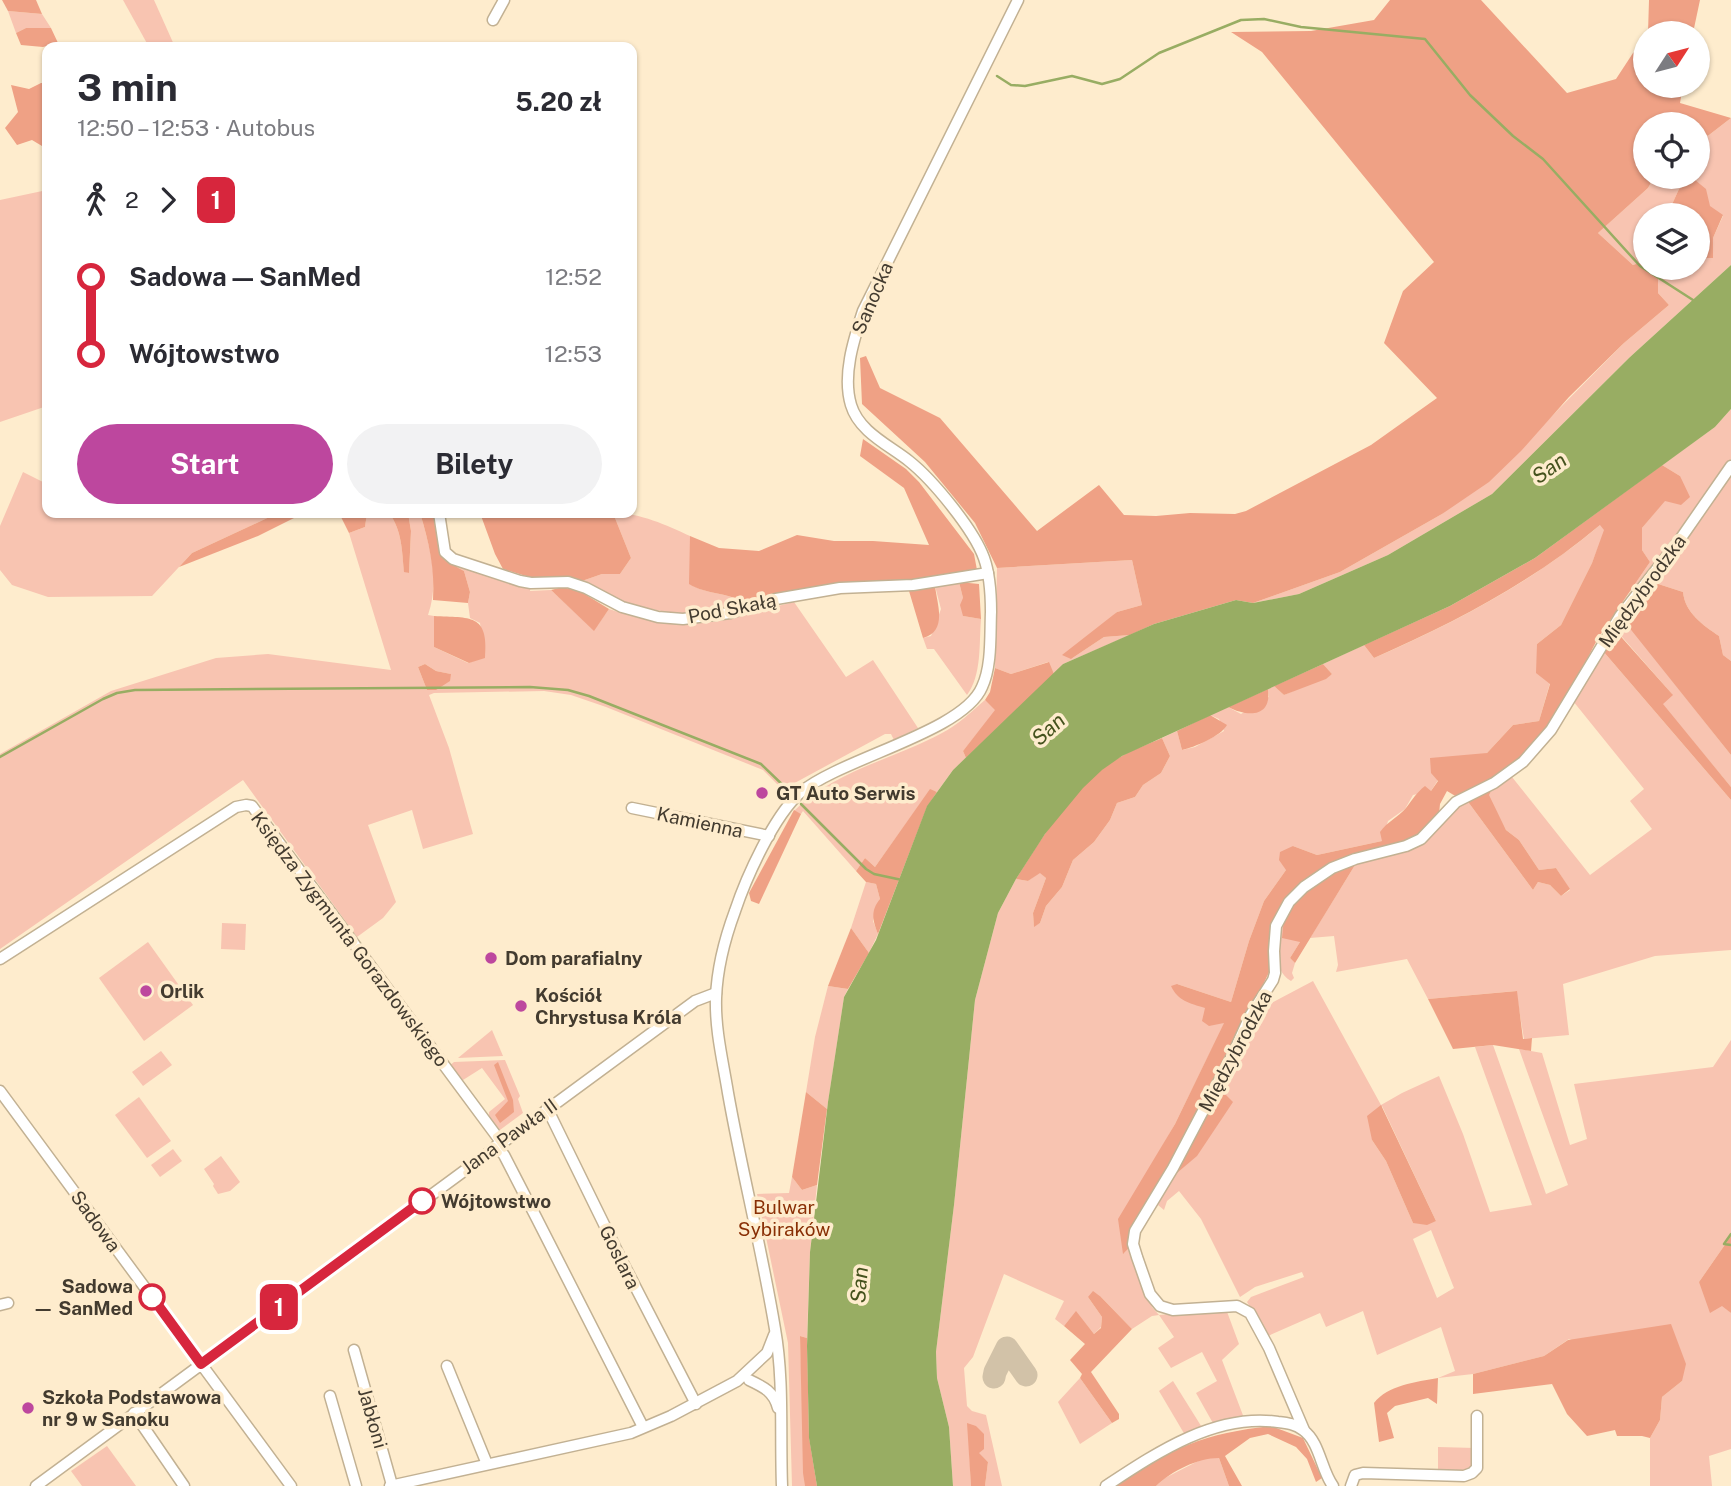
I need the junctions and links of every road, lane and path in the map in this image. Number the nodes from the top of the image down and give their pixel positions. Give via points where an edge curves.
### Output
1 (504, 0) edge
2 (1018, 0) edge
3 (494, 20) dead end
4 (1731, 466) edge
5 (440, 518) edge
6 (988, 573) junction
7 (632, 808) dead end
8 (769, 836) junction
9 (0, 960) edge
10 (716, 993) junction
11 (0, 1091) edge
12 (547, 1108) junction
13 (499, 1144) junction
14 (776, 1331) junction
15 (355, 1350) dead end
16 (201, 1364) junction
17 (447, 1366) dead end
18 (755, 1367) junction
19 (779, 1371) junction
20 (749, 1380) junction
21 (737, 1381) junction
22 (330, 1396) dead end
23 (696, 1404) junction
24 (134, 1413) junction
25 (780, 1415) junction
26 (1477, 1416) dead end
27 (643, 1427) junction
28 (1304, 1430) junction
29 (488, 1464) junction
30 (439, 1474) junction
31 (36, 1486) edge
32 (184, 1486) edge
33 (291, 1486) edge
34 (356, 1486) edge
35 (391, 1486) edge
36 (439, 1486) edge
37 (782, 1486) edge
38 (1106, 1486) edge
39 (1333, 1486) edge
40 (1351, 1486) edge

1 - 3 street
2 - 6 street, Sanocka via 863,311 849,378 857,417 929,479 974,538
4 - 28 street, Międzybrodzka via 1620,616 1551,730 1523,762 1456,802 1414,843 1332,868 1283,909 1274,937 1273,980 1135,1231 1137,1257 1150,1294 1160,1306 1173,1310 1237,1306 1250,1313
5 - 6 street, Pod Skałą via 445,552 453,559 531,583 577,585 615,604 658,617 705,617 840,588 914,585
6 - 8 street, Sanocka via 989,645 986,678 978,696 929,730 814,783 790,802
7 - 8 street, Kamienna
8 - 10 street, Sanocka via 735,908
9 - 13 street, Księdza Zygmunta Gorazdowskiego via 236,807 252,806
10 - 12 street, Jana Pawła II via 695,1001
10 - 14 street, Sanocka via 732,1116
11 - 16 street, Sadowa
12 - 13 street, Jana Pawła II
12 - 23 street, Goslara
13 - 16 street, Jana Pawła II
13 - 27 street
14 - 18 street via 768,1353
14 - 19 street, Sanocka
15 - 35 street, Jabłoni
16 - 24 street, Jana Pawła II
16 - 33 street, Sadowa
17 - 29 street
18 - 19 street via 766,1363
18 - 21 street
19 - 20 street via 768,1380
19 - 25 street, Sanocka
20 - 21 street
20 - 25 street via 771,1393
21 - 23 street
22 - 34 street
23 - 27 street
24 - 31 street, Jana Pawła II
24 - 32 street
25 - 37 street, Sanocka
26 - 40 street via 1477,1468 1472,1473 1363,1473 1355,1475
27 - 29 street via 618,1437
28 - 38 street via 1249,1421 1207,1430 1157,1452
28 - 39 street
29 - 30 street
30 - 35 street
30 - 36 street

